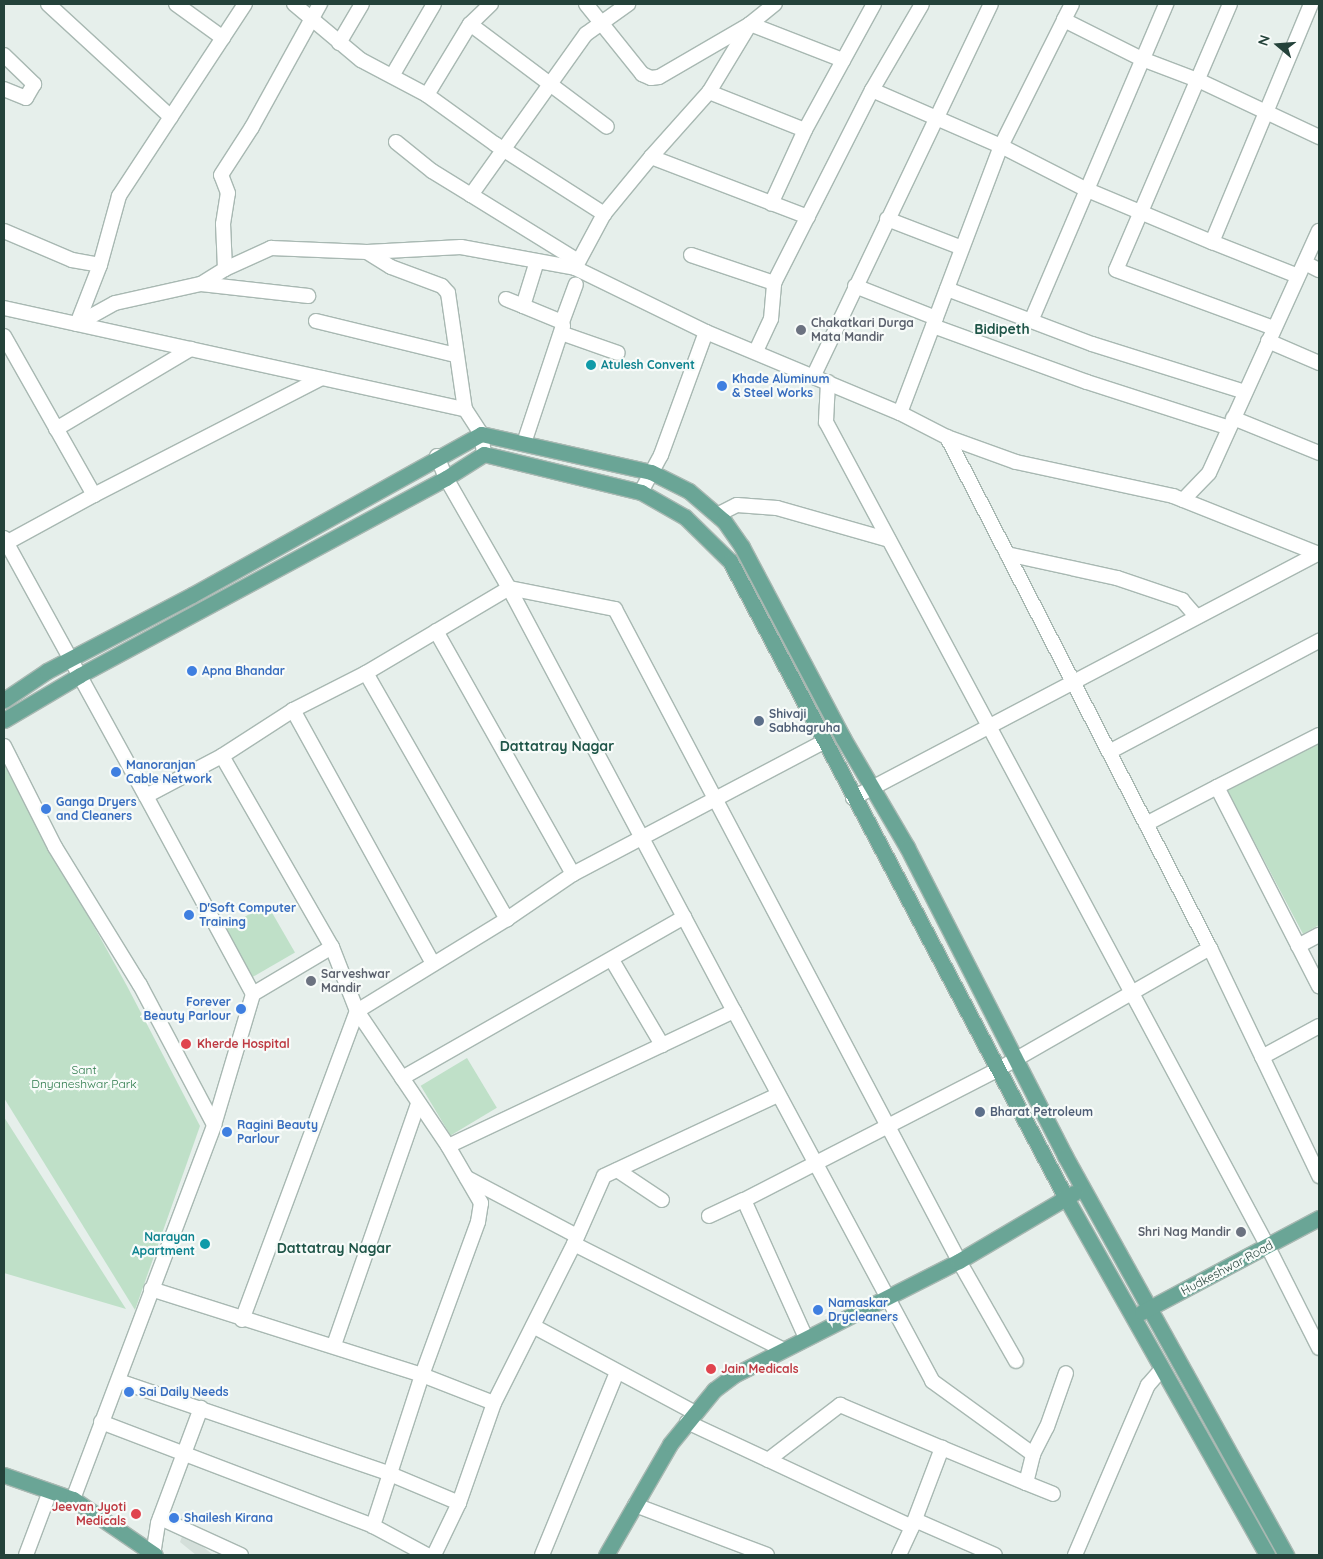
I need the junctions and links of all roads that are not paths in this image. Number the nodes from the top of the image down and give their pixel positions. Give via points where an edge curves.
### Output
1 (48, 4) edge
2 (176, 4) edge
3 (245, 4) edge
4 (294, 4) edge
5 (320, 4) edge
6 (362, 4) edge
7 (434, 4) edge
8 (491, 4) edge
9 (586, 4) edge
10 (628, 4) edge
11 (775, 4) edge
12 (874, 4) edge
13 (922, 4) edge
14 (991, 4) edge
15 (1072, 4) edge
16 (1166, 4) edge
17 (1230, 4) edge
18 (1311, 4) edge
19 (312, 19) junction
20 (1064, 20) junction
21 (470, 24) junction
22 (601, 24) junction
23 (750, 24) junction
24 (223, 38) junction
25 (339, 42) junction
26 (4, 55) edge
27 (1142, 59) junction
28 (843, 60) junction
29 (392, 76) junction
30 (1200, 81) junction
31 (551, 83) junction
32 (4, 89) edge
33 (872, 90) junction
34 (709, 92) junction
35 (427, 95) junction
36 (1265, 113) junction
37 (935, 116) junction
38 (170, 117) junction
39 (607, 127) dead end
40 (806, 130) junction
41 (1319, 138) edge
42 (396, 142) dead end
43 (1001, 146) junction
44 (502, 149) junction
45 (651, 157) junction
46 (1086, 189) junction
47 (471, 195) junction
48 (771, 204) junction
49 (604, 214) junction
50 (1141, 214) junction
51 (808, 217) junction
52 (887, 219) junction
53 (4, 231) edge
54 (1319, 231) edge
55 (1212, 242) junction
56 (962, 248) junction
57 (367, 252) junction
58 (691, 255) dead end
59 (537, 261) junction
60 (1305, 263) junction
61 (576, 264) junction
62 (100, 265) junction
63 (225, 268) junction
64 (1319, 270) edge
65 (1298, 276) junction
66 (774, 283) junction
67 (201, 284) junction
68 (576, 284) dead end
69 (855, 286) junction
70 (947, 289) junction
71 (308, 296) dead end
72 (506, 299) dead end
73 (523, 306) junction
74 (4, 308) edge
75 (1031, 320) junction
76 (316, 321) dead end
77 (934, 322) junction
78 (77, 324) junction
79 (562, 328) junction
80 (1274, 328) junction
81 (706, 332) junction
82 (4, 336) edge
83 (1268, 341) junction
84 (191, 349) junction
85 (756, 351) junction
86 (618, 353) dead end
87 (455, 355) junction
88 (1319, 363) edge
89 (814, 375) junction
90 (322, 378) junction
91 (828, 382) junction
92 (1245, 392) junction
93 (465, 409) junction
94 (900, 413) junction
95 (1231, 423) junction
96 (56, 429) junction
97 (481, 434) junction
98 (947, 437) junction
99 (524, 443) junction
100 (1319, 453) edge
101 (484, 454) junction
102 (437, 456) junction
103 (651, 472) junction
104 (446, 478) junction
105 (641, 492) junction
106 (94, 495) junction
107 (1183, 500) junction
108 (717, 515) junction
109 (5, 540) edge
110 (889, 540) junction
111 (1318, 553) edge
112 (1007, 554) junction
113 (509, 588) junction
114 (1196, 616) junction
115 (436, 631) junction
116 (1319, 641) edge
117 (71, 658) junction
118 (366, 673) junction
119 (80, 675) junction
120 (1073, 681) junction
121 (4, 700) edge
122 (293, 710) junction
123 (4, 720) edge
124 (989, 724) junction
125 (1319, 735) edge
126 (823, 742) junction
127 (4, 746) edge
128 (1109, 752) junction
129 (222, 756) junction
130 (874, 786) junction
131 (1217, 787) junction
132 (146, 796) junction
133 (853, 798) junction
134 (716, 799) junction
135 (1146, 824) junction
136 (643, 837) junction
137 (573, 874) junction
138 (684, 916) junction
139 (507, 919) junction
140 (1319, 934) edge
141 (1298, 946) junction
142 (332, 947) junction
143 (1210, 948) junction
144 (612, 960) junction
145 (433, 964) junction
146 (1319, 986) edge
147 (1132, 992) junction
148 (253, 994) junction
149 (357, 1011) junction
150 (734, 1011) junction
151 (1319, 1026) edge
152 (662, 1045) junction
153 (1262, 1057) junction
154 (1016, 1060) junction
155 (997, 1070) junction
156 (402, 1078) junction
157 (778, 1094) junction
158 (418, 1104) junction
159 (889, 1124) junction
160 (214, 1126) junction
161 (448, 1146) junction
162 (815, 1162) junction
163 (617, 1170) junction
164 (1319, 1176) edge
165 (467, 1178) junction
166 (1083, 1186) junction
167 (1066, 1198) junction
168 (662, 1200) dead end
169 (744, 1200) junction
170 (709, 1216) dead end
171 (1319, 1218) edge
172 (575, 1240) junction
173 (1268, 1246) junction
174 (959, 1261) junction
175 (151, 1289) junction
176 (889, 1297) junction
177 (1151, 1308) junction
178 (1133, 1316) junction
179 (242, 1320) junction
180 (533, 1326) junction
181 (806, 1338) junction
182 (334, 1345) junction
183 (1319, 1348) edge
184 (782, 1349) junction
185 (1016, 1361) dead end
186 (1162, 1369) junction
187 (618, 1372) junction
188 (1066, 1373) dead end
189 (422, 1374) junction
190 (119, 1381) junction
191 (494, 1403) junction
192 (201, 1408) junction
193 (691, 1418) junction
194 (101, 1422) junction
195 (942, 1448) junction
196 (183, 1454) junction
197 (1033, 1454) junction
198 (768, 1460) junction
199 (390, 1474) junction
200 (4, 1475) edge
201 (1026, 1483) junction
202 (50, 1491) junction
203 (1053, 1494) dead end
204 (73, 1499) junction
205 (459, 1503) junction
206 (635, 1505) junction
207 (160, 1518) junction
208 (914, 1523) junction
209 (373, 1526) junction
210 (26, 1555) edge
211 (154, 1555) edge
212 (241, 1555) edge
213 (427, 1555) edge
214 (434, 1555) edge
215 (542, 1555) edge
216 (606, 1555) edge
217 (767, 1555) edge
218 (899, 1555) edge
219 (995, 1555) edge
220 (1075, 1555) edge
221 (1267, 1555) edge
222 (1286, 1555) edge

1 - 38 street
2 - 24 street
3 - 24 street
4 - 19 street
5 - 19 street
6 - 25 street
7 - 29 street
8 - 21 street
9 - 22 street
10 - 22 street
11 - 23 street
12 - 28 street
13 - 33 street
14 - 37 street
15 - 20 street
16 - 27 street
17 - 30 street
18 - 36 street
19 - 25 street
19 - 63 street via 252,127 221,175 228,192 223,224
20 - 27 street
20 - 43 street
21 - 31 street
21 - 35 street
22 - 23 street via 642,74 651,78
22 - 31 street via 586,34
23 - 28 street
23 - 34 street
24 - 38 street
25 - 29 street via 361,60
26 - 32 street via 34,84 26,98
27 - 30 street
27 - 46 street
28 - 40 street
29 - 35 street
30 - 36 street
30 - 50 street
31 - 39 street
31 - 44 street
33 - 37 street
33 - 51 street
34 - 40 street
34 - 45 street
35 - 44 street
36 - 41 street
36 - 55 street
37 - 43 street
37 - 52 street
38 - 62 street via 119,196
40 - 48 street
42 - 47 street via 432,171
43 - 46 street
43 - 56 street
44 - 47 street
44 - 49 street
45 - 48 street
45 - 49 street
46 - 50 street
46 - 75 street
47 - 61 street
48 - 51 street
49 - 61 street
50 - 55 street
50 - 80 street via 1116,270
51 - 66 street
52 - 56 street
52 - 69 street
53 - 62 street via 72,260
54 - 60 street
55 - 65 street
56 - 70 street
57 - 59 street via 462,247
57 - 63 street via 271,248
57 - 87 street via 391,267 442,286 448,293
58 - 66 street
59 - 61 street
59 - 73 street
60 - 64 street
60 - 65 street
61 - 81 street
62 - 78 street
63 - 67 street
65 - 80 street
66 - 85 street via 772,319
67 - 71 street
67 - 78 street via 115,303
68 - 79 street
69 - 77 street
69 - 89 street
70 - 75 street
70 - 77 street
72 - 73 street
73 - 79 street
74 - 78 street
75 - 92 street via 1092,344
76 - 87 street
77 - 94 street
77 - 95 street via 1087,382
78 - 84 street
79 - 86 street
79 - 99 street
80 - 83 street
81 - 85 street
81 - 103 street via 661,456
82 - 96 street
83 - 88 street
83 - 92 street
84 - 90 street
84 - 96 street
85 - 89 street
87 - 93 street
89 - 91 street
90 - 93 street
90 - 106 street
91 - 94 street
91 - 110 street via 826,422
92 - 95 street
93 - 97 street
94 - 98 street
95 - 100 street
95 - 107 street via 1209,472
96 - 106 street
97 - 99 main road
97 - 101 street
97 - 102 main road
98 - 107 street via 1016,462
98 - 112 street
99 - 103 main road via 621,468
101 - 104 main road
101 - 105 main road
102 - 104 street
102 - 117 main road via 250,563
103 - 105 street
103 - 108 main road via 689,491
104 - 113 street
104 - 119 main road
105 - 126 main road via 685,516 730,561
106 - 109 street
107 - 111 street
108 - 110 street via 737,505 777,508
108 - 130 main road via 742,546 843,738
109 - 117 street
110 - 124 street
111 - 114 street
112 - 114 street via 1117,578 1182,600
112 - 120 street
113 - 115 street
113 - 134 street via 615,610
113 - 136 street
114 - 120 street
115 - 118 street
115 - 137 street
116 - 128 street
117 - 119 street
117 - 121 main road
118 - 122 street
118 - 139 street
119 - 123 main road
119 - 132 street
120 - 124 street
120 - 128 street
122 - 129 street
122 - 145 street
124 - 130 street
124 - 147 street
125 - 131 street
126 - 133 main road
126 - 134 street
127 - 160 street via 56,847 140,984
128 - 135 street
129 - 132 street
129 - 142 street
130 - 133 street
130 - 154 main road
131 - 135 street
131 - 141 street
132 - 148 street
133 - 155 main road
134 - 136 street
134 - 159 street
135 - 143 street
136 - 137 street
136 - 138 street
137 - 139 street
138 - 144 street
138 - 150 street
139 - 145 street
140 - 141 street
141 - 146 street
142 - 148 street
142 - 149 street
143 - 147 street
143 - 153 street
144 - 152 street
144 - 156 street
145 - 149 street
147 - 154 street
147 - 173 street
148 - 160 street
149 - 156 street
149 - 179 street
150 - 152 street
150 - 157 street
151 - 153 street
152 - 161 street
153 - 164 street
154 - 155 street
154 - 166 main road
155 - 159 street
155 - 167 main road
156 - 158 street
157 - 162 street
157 - 163 street
158 - 161 street
158 - 182 street
159 - 162 street
159 - 174 street
160 - 175 street
161 - 165 street
162 - 169 street
162 - 176 street
163 - 168 street
163 - 172 street via 604,1176
165 - 172 street
165 - 189 street via 481,1203 478,1222
166 - 167 main road
166 - 177 main road
167 - 174 main road
167 - 178 main road
169 - 170 street
169 - 181 street
171 - 173 main road, Hudkeshwar Road
172 - 180 street
172 - 184 street
173 - 177 main road, Hudkeshwar Road
173 - 183 street
174 - 176 main road
174 - 185 street
175 - 179 street
175 - 190 street
176 - 181 main road
176 - 197 street via 932,1381
177 - 178 main road, Hudkeshwar Road
177 - 222 main road
178 - 186 main road
179 - 182 street
180 - 187 street
180 - 191 street
181 - 184 main road
182 - 189 street
184 - 193 main road via 734,1375 714,1390
186 - 220 street via 1148,1385
186 - 221 main road
187 - 193 street
187 - 215 street
188 - 197 street
189 - 191 street
189 - 199 street
190 - 192 street
190 - 194 street
191 - 205 street
192 - 196 street
192 - 199 street
193 - 198 street
193 - 206 main road via 670,1444
194 - 196 street
194 - 204 street
195 - 198 street via 840,1405
195 - 201 street
195 - 208 street
196 - 207 street
196 - 209 street
197 - 201 street
198 - 208 street
199 - 205 street
199 - 209 street
200 - 202 main road
201 - 203 street
202 - 204 main road
202 - 210 street
204 - 211 main road
205 - 214 street
206 - 216 main road
206 - 217 street
207 - 211 street
207 - 212 street
208 - 218 street
208 - 219 street
209 - 213 street

